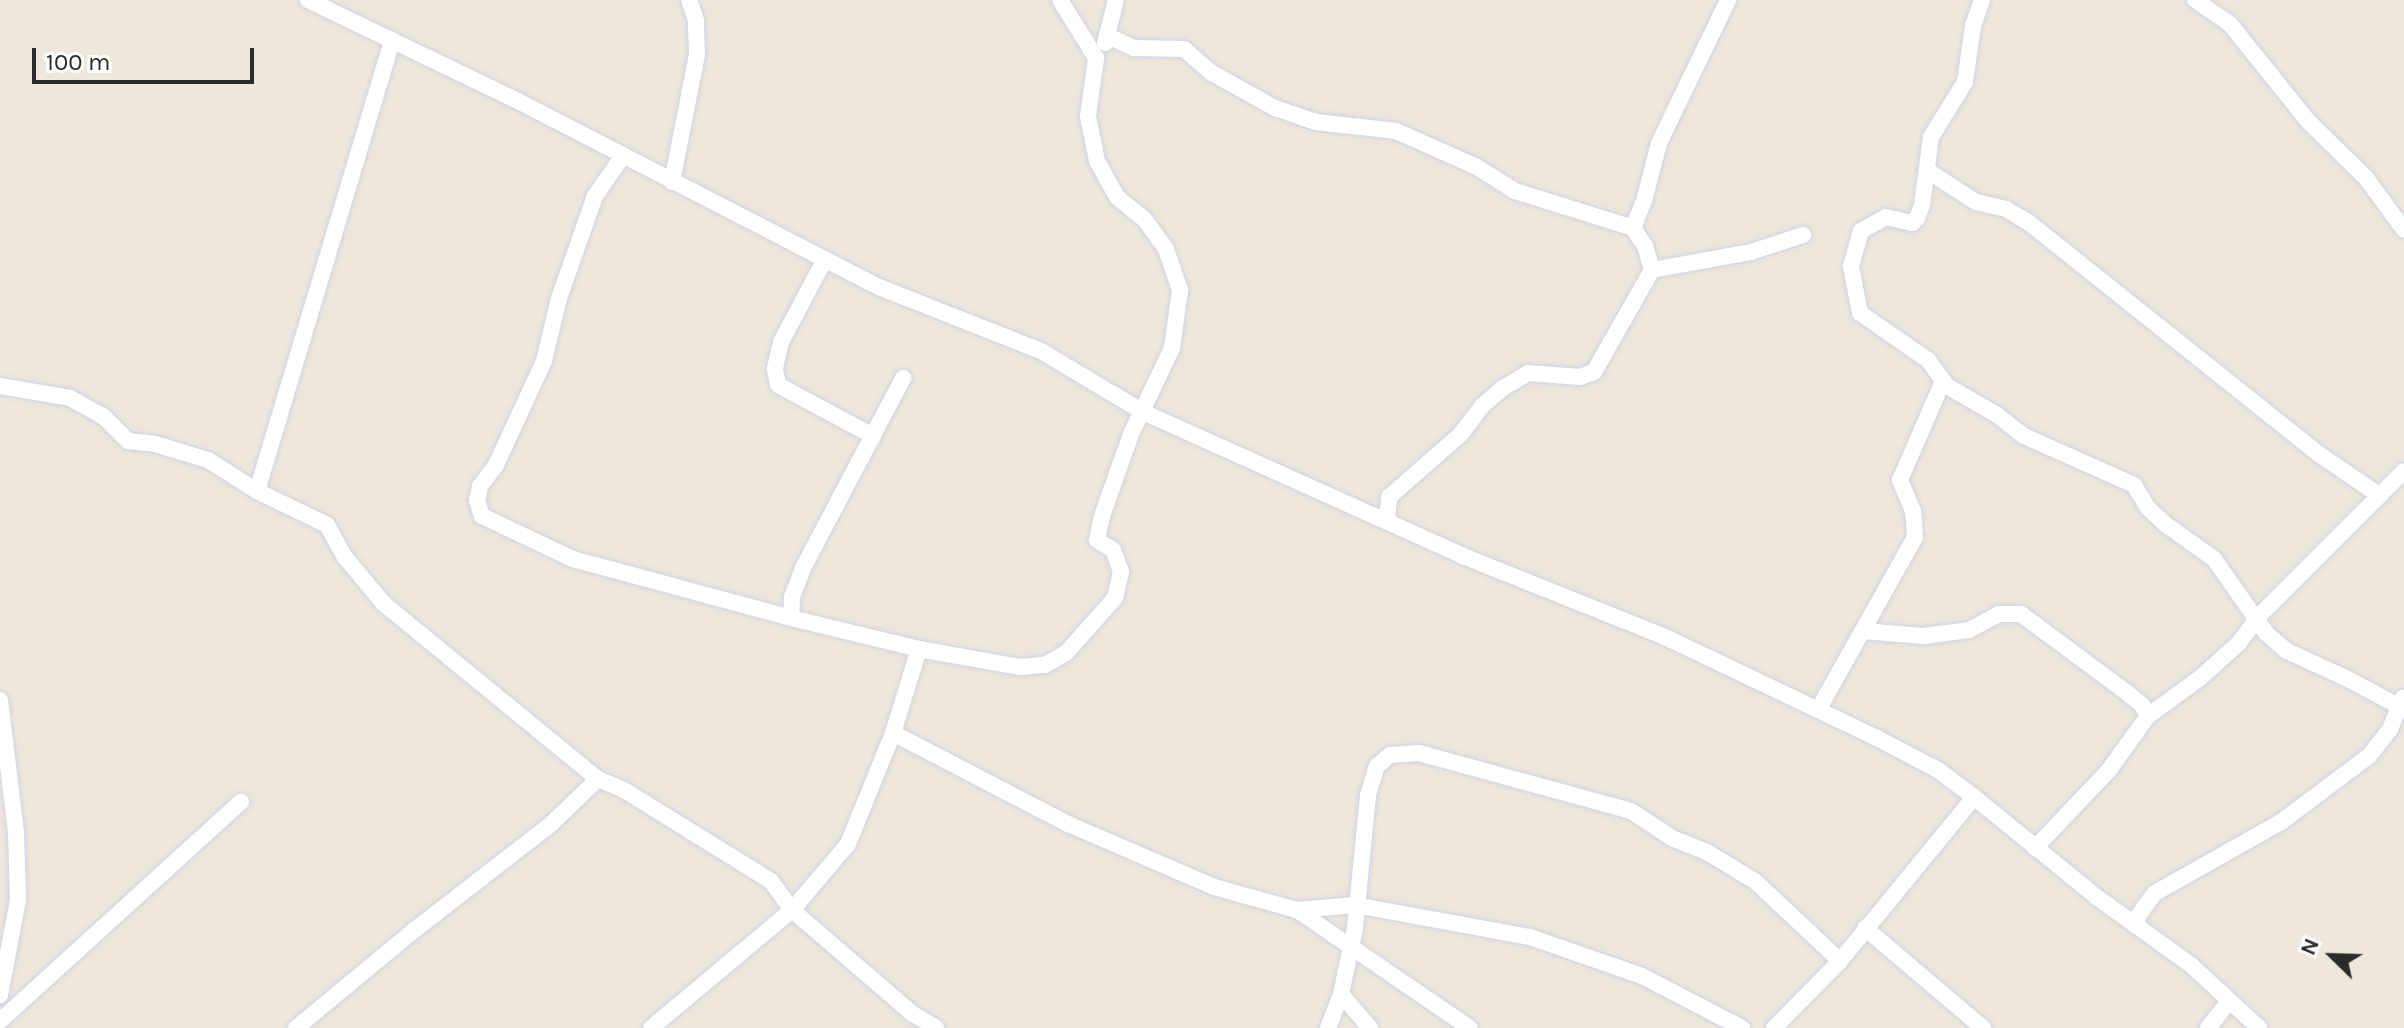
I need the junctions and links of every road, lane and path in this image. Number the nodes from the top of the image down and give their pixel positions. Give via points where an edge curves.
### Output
1 (308, 0) edge
2 (689, 0) edge
3 (1060, 0) edge
4 (1116, 0) edge
5 (1728, 0) edge
6 (1982, 0) edge
7 (2195, 0) edge
8 (1108, 36) junction
9 (392, 40) junction
10 (1096, 58) junction
11 (623, 156) junction
12 (1928, 171) junction
13 (672, 182) junction
14 (1633, 228) junction
15 (2404, 230) edge
16 (1803, 235) dead end
17 (825, 259) junction
18 (1652, 270) junction
19 (903, 378) dead end
20 (1943, 381) junction
21 (0, 386) edge
22 (1143, 412) junction
23 (873, 436) junction
24 (2404, 471) edge
25 (257, 491) junction
26 (2380, 496) junction
27 (1387, 521) junction
28 (2258, 617) junction
29 (791, 618) junction
30 (1864, 631) junction
31 (919, 649) junction
32 (0, 700) edge
33 (2403, 704) edge
34 (1818, 710) junction
35 (2148, 716) junction
36 (893, 733) junction
37 (598, 779) junction
38 (1974, 797) junction
39 (241, 802) dead end
40 (2035, 848) junction
41 (1355, 905) junction
42 (792, 910) junction
43 (1297, 910) junction
44 (2136, 926) junction
45 (1865, 928) junction
46 (1351, 944) junction
47 (1840, 961) junction
48 (1341, 994) junction
49 (0, 995) edge
50 (2229, 1001) junction
51 (0, 1021) edge
52 (296, 1028) edge
53 (651, 1028) edge
54 (936, 1028) edge
55 (1328, 1028) edge
56 (1370, 1028) edge
57 (1470, 1028) edge
58 (1742, 1028) edge
59 (1774, 1028) edge
60 (1983, 1028) edge
61 (2208, 1028) edge
62 (2259, 1028) edge

1 - 9 street
2 - 13 street via 696,20 697,55
3 - 10 street
4 - 8 street
5 - 14 street via 1659,143
6 - 12 street via 1965,82 1931,137
7 - 15 street via 2230,24 2308,121 2366,178
8 - 10 street
8 - 14 street via 1134,48 1184,49 1212,73 1275,108 1316,122 1396,131 1475,166 1515,191
9 - 11 street
9 - 25 street
10 - 22 street via 1088,116 1097,161 1117,197 1144,219 1166,249 1180,290 1172,348
11 - 13 street
11 - 29 street via 595,196 559,298 544,361 496,465 480,486 482,516 573,559
12 - 20 street via 1917,218 1912,223 1886,217 1861,231 1851,267 1860,313 1921,354
12 - 26 street via 1976,202 2006,209 2028,222 2319,454
13 - 17 street
14 - 18 street
16 - 18 street via 1737,256
17 - 22 street via 879,287 1041,351
17 - 23 street via 781,342 775,369 778,385
18 - 27 street via 1594,372 1580,377 1528,373 1512,381 1389,497
19 - 23 street
20 - 28 street via 2024,436 2134,485 2165,524 2214,559
20 - 30 street via 1900,480 1913,511 1915,537
21 - 25 street via 70,398 103,416 128,441 208,460
22 - 27 street
22 - 31 street via 1121,460 1097,540 1113,550 1121,572 1115,598 1066,653 1045,665 1020,667
23 - 29 street via 803,568
24 - 26 street
25 - 37 street via 327,525 344,556 384,604
26 - 28 street
27 - 34 street via 1663,636
28 - 33 street via 2266,633 2287,651
28 - 35 street via 2239,643
29 - 31 street
30 - 34 street
30 - 35 street via 1923,636 1969,630 1999,614 2021,614 2126,692
31 - 36 street
32 - 49 street via 16,832 18,900
33 - 44 street via 2369,756 2281,822 2155,893
34 - 38 street via 1938,770
35 - 40 street via 2109,770
36 - 42 street via 848,844
36 - 43 street via 1068,824 1214,887
37 - 42 street via 771,881
37 - 52 street via 551,824
38 - 40 street
38 - 45 street
39 - 51 street
40 - 44 street
41 - 43 street
41 - 46 street
41 - 47 street via 1368,795 1377,766 1390,755 1419,753 1631,811 1756,882
41 - 58 street via 1530,937 1642,976
42 - 53 street
42 - 54 street
43 - 46 street
44 - 50 street via 2191,965
45 - 47 street
45 - 60 street
46 - 48 street
46 - 57 street
47 - 59 street
48 - 55 street
48 - 56 street
50 - 61 street
50 - 62 street

